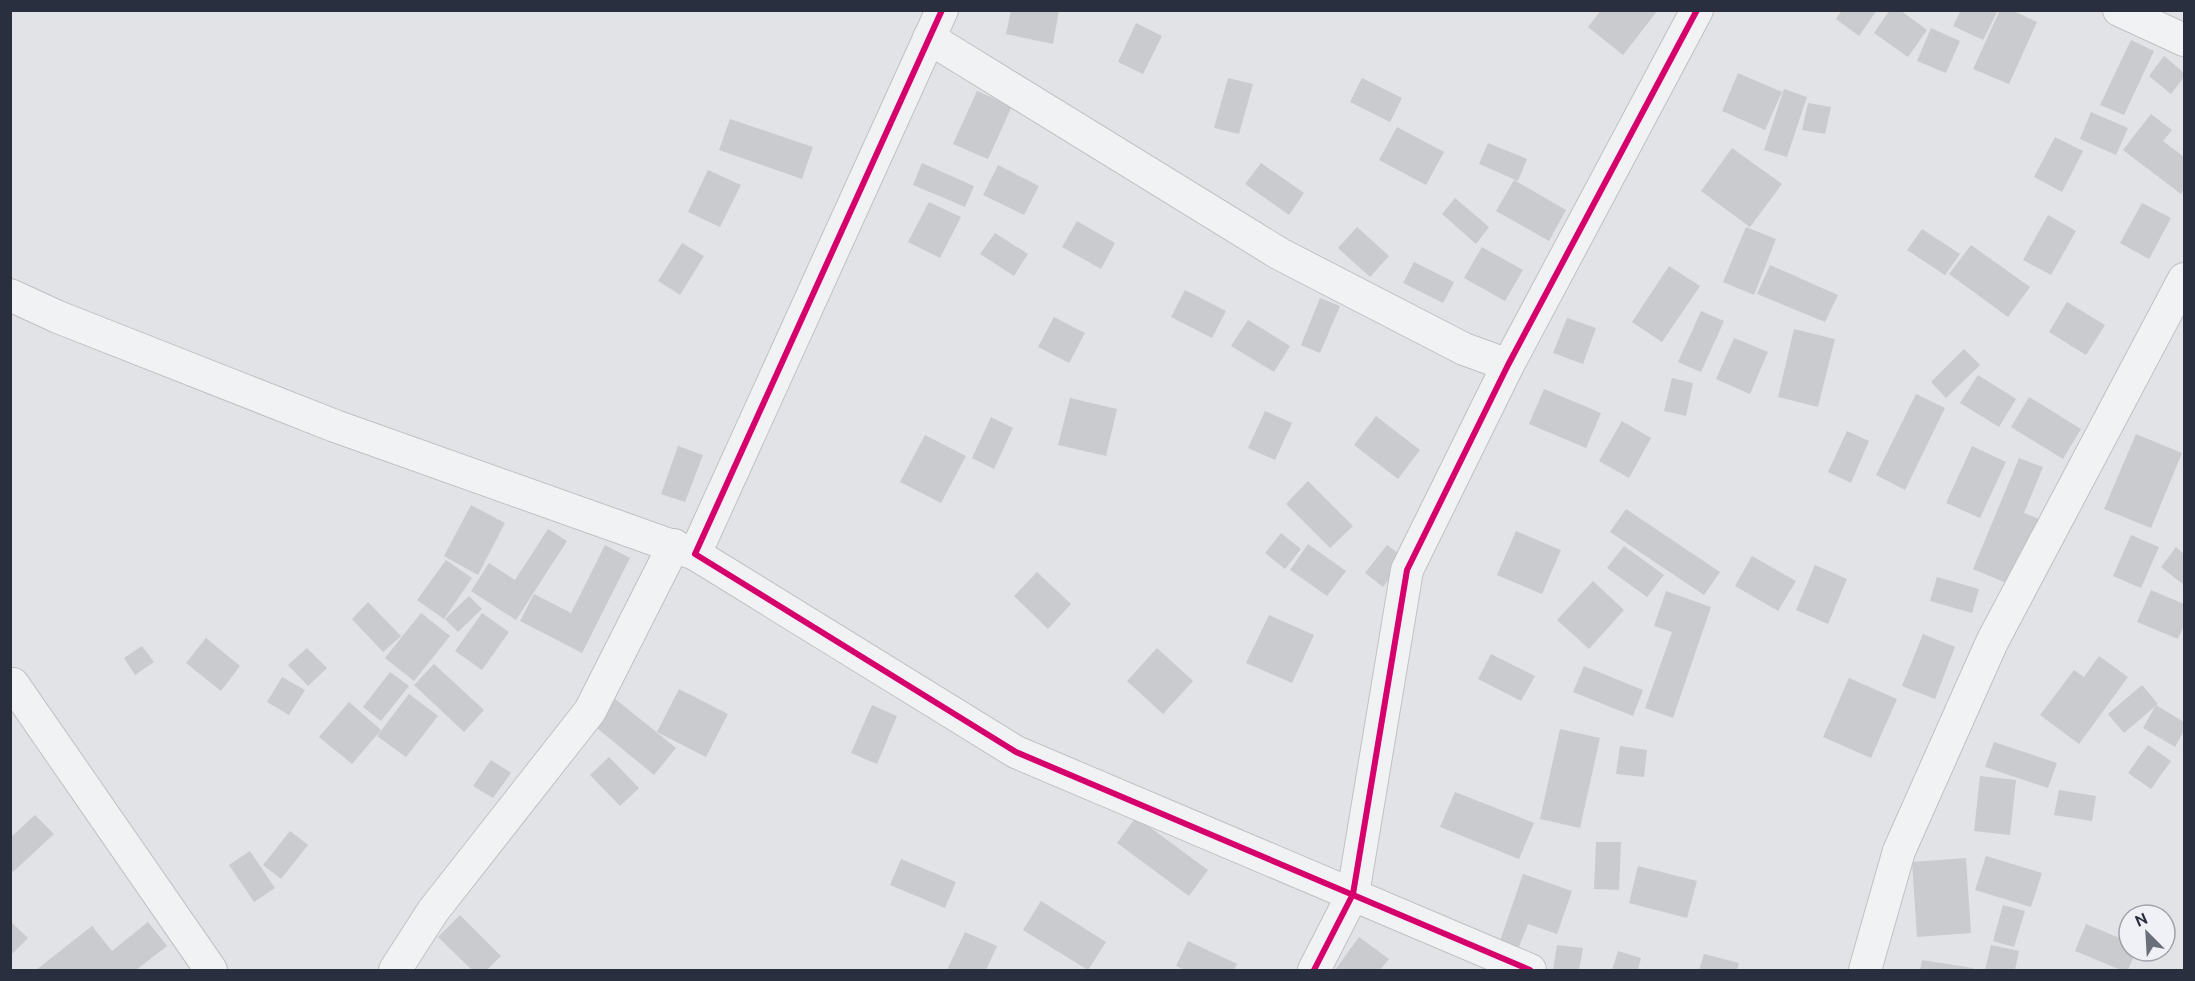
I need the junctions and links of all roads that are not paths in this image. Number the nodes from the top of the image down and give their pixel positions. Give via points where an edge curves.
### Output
1 (1697, 10) edge
2 (2119, 10) edge
3 (936, 24) edge
4 (2184, 40) edge
5 (2184, 279) edge
6 (10, 295) edge
7 (1508, 365) junction
8 (685, 550) junction
9 (13, 684) dead end
10 (1353, 894) junction
11 (211, 970) edge
12 (395, 970) edge
13 (1314, 970) edge
14 (1530, 970) edge
15 (1865, 970) edge

1 - 7 street
2 - 4 street
3 - 7 street via 1280,254 1464,349
3 - 8 street
5 - 15 street via 1992,642 1899,851
6 - 8 street via 335,426
7 - 10 street via 1407,570
8 - 10 street via 1016,752
8 - 12 street via 590,711 433,911
9 - 11 street
10 - 13 street
10 - 14 street

